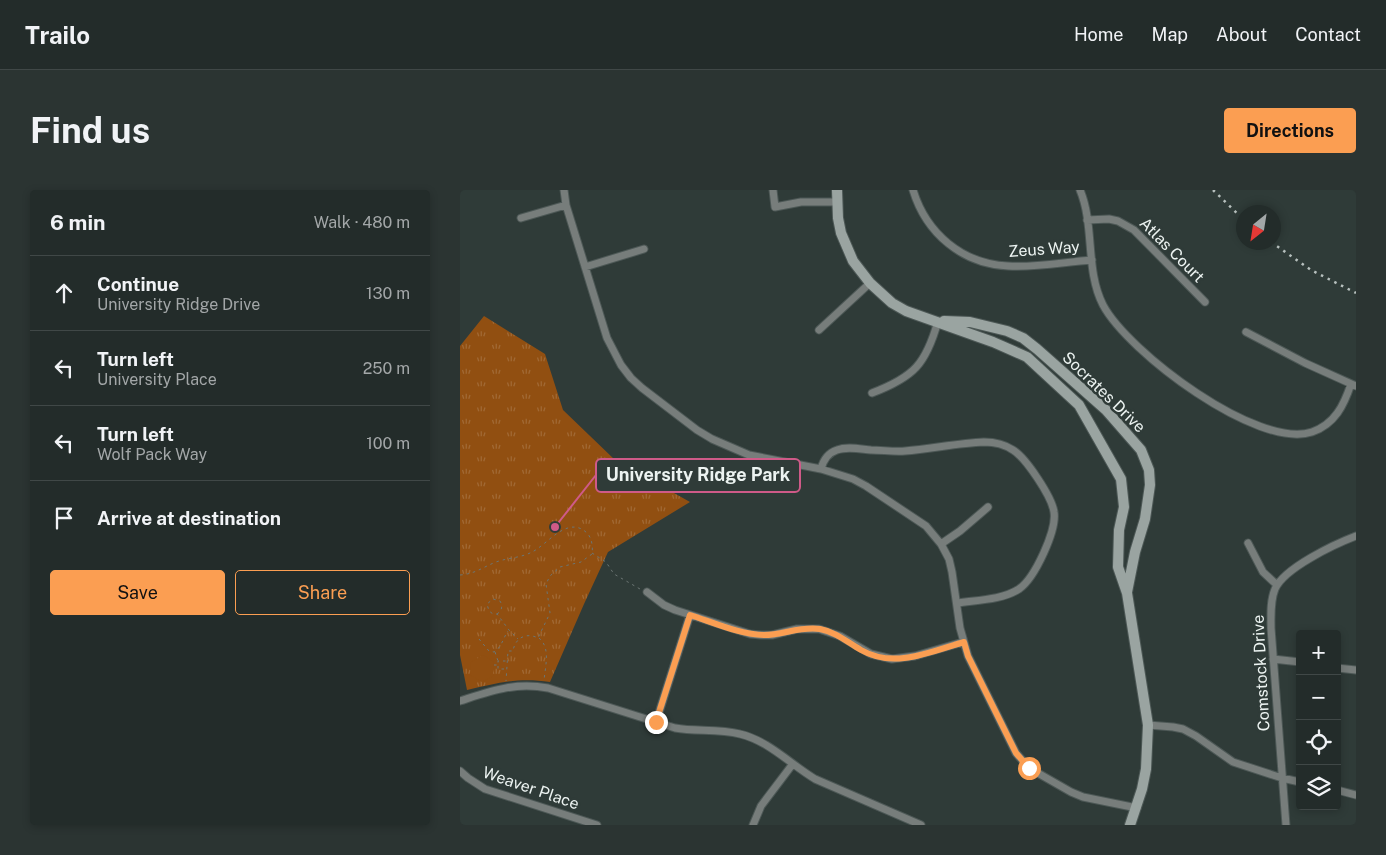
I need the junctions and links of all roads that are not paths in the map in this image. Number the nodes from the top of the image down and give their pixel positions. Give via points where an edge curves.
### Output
1 (564, 190) edge
2 (773, 190) edge
3 (837, 190) edge
4 (913, 190) edge
5 (1080, 190) edge
6 (837, 202) junction
7 (566, 205) junction
8 (521, 218) dead end
9 (1087, 220) junction
10 (644, 250) dead end
11 (1092, 260) junction
12 (585, 267) junction
13 (870, 283) junction
14 (1205, 302) dead end
15 (938, 321) junction
16 (819, 330) dead end
17 (1246, 332) dead end
18 (1354, 385) edge
19 (872, 393) dead end
20 (821, 469) junction
21 (988, 507) dead end
22 (1356, 536) edge
23 (941, 544) junction
24 (1248, 544) dead end
25 (1277, 585) junction
26 (647, 592) road end
27 (1127, 593) junction
28 (957, 602) junction
29 (690, 615) junction
30 (964, 642) junction
31 (1273, 659) junction
32 (1296, 662) edge
33 (1341, 668) edge
34 (1356, 670) edge
35 (460, 701) edge
36 (656, 722) junction
37 (1148, 725) junction
38 (792, 765) junction
39 (460, 771) edge
40 (1282, 778) junction
41 (1296, 781) edge
42 (1341, 791) edge
43 (1356, 794) edge
44 (1136, 808) junction
45 (597, 825) edge
46 (753, 825) edge
47 (921, 825) edge
48 (1130, 825) edge
49 (1286, 825) edge

1 - 7 street
2 - 6 street via 775,207 801,202
3 - 6 street, Socrates Drive
4 - 11 street, Zeus Way via 922,213 938,234 953,248 970,257 1009,266
5 - 9 street
6 - 13 street, Socrates Drive via 846,247
7 - 8 street
7 - 12 street
9 - 11 street
9 - 14 street, Atlas Court via 1109,219 1134,230
10 - 12 street
11 - 18 street via 1095,282 1110,317 1160,367 1223,409 1272,430 1303,434 1321,428 1337,415
12 - 20 street via 613,352 621,366 642,388 697,430 730,448 769,460
13 - 15 street, Socrates Drive via 906,311
13 - 16 street
15 - 19 street via 928,351 914,370 894,385
15 - 27 street, Socrates Drive via 1027,357 1079,405 1121,479 1124,508 1119,530 1118,567
15 - 27 street, Socrates Drive via 970,322 1023,338 1106,410 1141,450 1149,470 1150,484
17 - 18 street
20 - 23 street via 866,486 921,522
20 - 28 street via 831,453 843,448 903,451 985,442 1004,445 1021,456 1054,511 1054,527 1038,565 1028,581 1011,593
21 - 23 street
22 - 25 street via 1293,568
23 - 28 street via 952,572
24 - 25 street via 1263,572
25 - 31 street, Comstock Drive via 1271,613
26 - 29 street via 664,605
27 - 37 street, Socrates Drive
28 - 30 street
29 - 30 street via 750,634 772,635 796,629 820,629 840,636 870,654 892,659 916,656
29 - 36 street
30 - 44 street via 968,656 1022,761 1034,771 1083,797
31 - 32 street
31 - 40 street, Comstock Drive
33 - 34 street
35 - 36 street via 506,686 534,686
36 - 38 street via 687,730 742,734 767,745
37 - 40 street via 1183,729 1233,762
37 - 44 street, Socrates Drive via 1146,769
38 - 46 street via 761,806
38 - 47 street via 814,780
39 - 45 street, Weaver Place via 485,789
40 - 41 street
40 - 49 street, Comstock Drive
42 - 43 street
44 - 48 street, Socrates Drive

